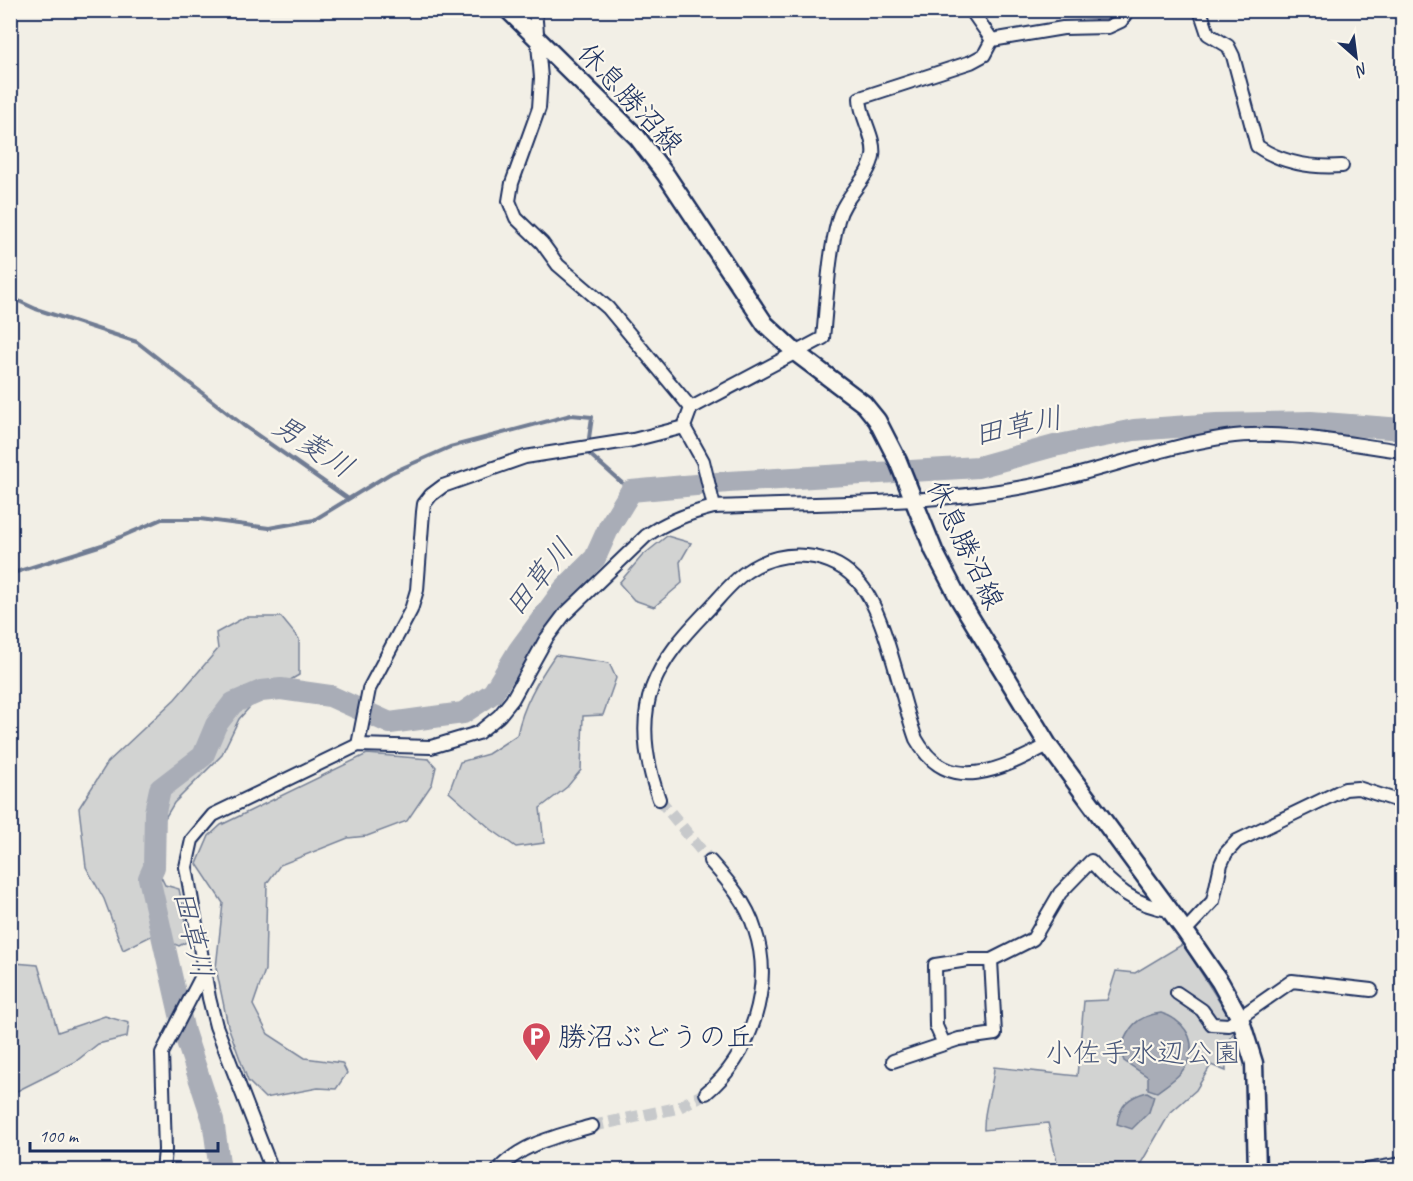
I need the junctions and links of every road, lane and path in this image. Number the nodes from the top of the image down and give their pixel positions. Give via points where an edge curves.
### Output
1 (508, 10) edge
2 (535, 10) edge
3 (971, 10) edge
4 (1128, 10) edge
5 (1200, 10) edge
6 (538, 38) junction
7 (992, 40) junction
8 (1342, 166) dead end
9 (795, 352) junction
10 (691, 408) junction
11 (684, 427) junction
12 (1402, 451) edge
13 (910, 492) junction
14 (714, 507) junction
15 (358, 744) junction
16 (1048, 745) junction
17 (658, 799) tunnel mouth
18 (1402, 802) edge
19 (710, 861) tunnel mouth
20 (1170, 910) junction
21 (1185, 931) junction
22 (991, 960) junction
23 (204, 972) junction
24 (1371, 990) dead end
25 (1177, 993) dead end
26 (1240, 1018) junction
27 (944, 1044) junction
28 (893, 1061) dead end
29 (706, 1093) tunnel mouth
30 (592, 1126) tunnel mouth
31 (1402, 1164) edge
32 (163, 1170) edge
33 (272, 1170) edge
34 (498, 1170) edge
35 (1257, 1170) edge
36 (1366, 1170) edge

1 - 6 main road, 休息勝沼線
2 - 6 street
3 - 7 street
4 - 7 street via 1121,21 1108,27 1064,28
5 - 8 street via 1208,34 1228,46 1233,56 1257,146 1269,155 1311,168
6 - 9 main road, 休息勝沼線 via 637,137 765,324
6 - 10 street via 539,108 512,183 509,201 516,218 558,265 608,308
7 - 9 street via 984,55 971,62 860,98 873,153 870,167 853,188 838,218 823,338
9 - 10 street
9 - 13 main road, 休息勝沼線 via 864,404 877,420
10 - 11 street
11 - 14 street via 703,461
11 - 15 street via 625,442 525,457 443,486 431,495 424,504 414,600 369,689
12 - 13 street via 1284,437 1228,437 1018,488
13 - 14 street
13 - 16 main road, 休息勝沼線 via 934,552 958,597
14 - 15 street via 659,527 621,560 564,615 512,700 478,732 431,747
15 - 23 street via 213,815 200,828 192,840 186,867
16 - 17 street via 1011,763 971,775 934,764 915,739 869,595 845,569 826,559 792,555 773,559 743,574 668,655 652,688 645,727 650,775
16 - 20 main road, 休息勝沼線
18 - 21 street via 1358,788 1345,789 1249,834 1226,853 1213,901
19 - 29 street via 730,883 755,929 762,971 747,1040 731,1068
20 - 21 main road, 休息勝沼線
20 - 22 street via 1152,908 1114,887 1091,861 1060,893 1033,939
21 - 26 main road, 休息勝沼線
22 - 27 street via 995,1034
22 - 27 street via 935,965 936,1026
23 - 32 street via 162,1053
23 - 33 street via 216,1026
24 - 26 street via 1292,981
25 - 26 street via 1202,1010 1212,1023 1229,1025
26 - 35 main road, 休息勝沼線 via 1254,1063
27 - 28 street
30 - 34 street via 537,1142
31 - 36 street

